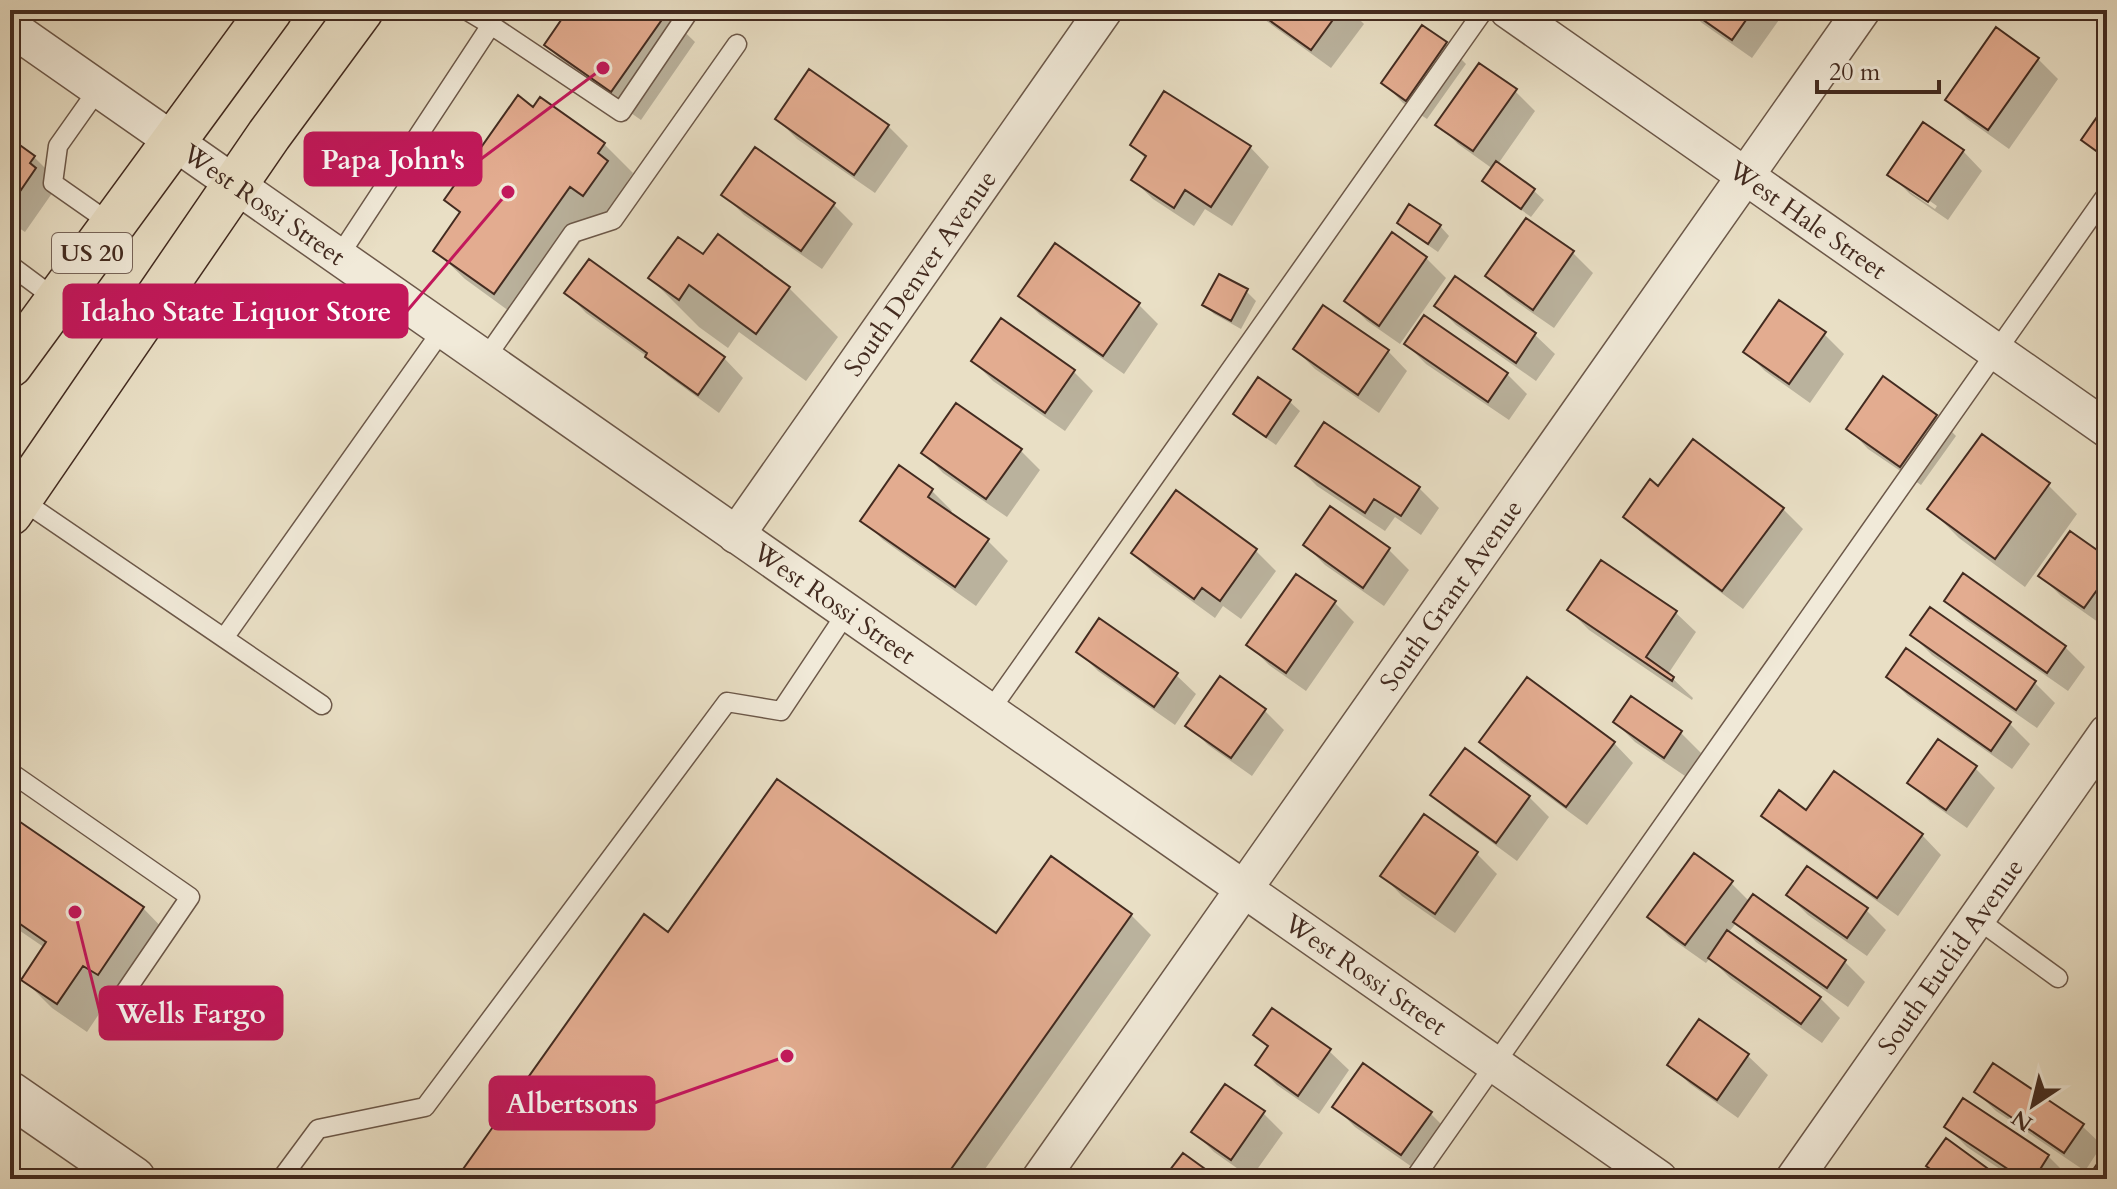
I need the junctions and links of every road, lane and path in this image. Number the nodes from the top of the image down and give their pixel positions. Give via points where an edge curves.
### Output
1 (270, 10) edge
2 (361, 10) edge
3 (466, 10) edge
4 (690, 10) edge
5 (1104, 10) edge
6 (1484, 10) edge
7 (1508, 10) edge
8 (1862, 10) edge
9 (491, 25) junction
10 (10, 27) edge
11 (737, 44) dead end
12 (99, 88) junction
13 (174, 140) junction
14 (1746, 176) junction
15 (237, 184) junction
16 (2107, 194) edge
17 (113, 225) junction
18 (339, 256) junction
19 (10, 265) edge
20 (57, 300) junction
21 (443, 329) junction
22 (1997, 352) junction
23 (485, 359) junction
24 (10, 365) edge
25 (2107, 429) edge
26 (15, 506) edge
27 (736, 535) junction
28 (847, 612) junction
29 (224, 638) junction
30 (322, 705) dead end
31 (989, 712) junction
32 (2107, 733) edge
33 (10, 772) edge
34 (1243, 888) junction
35 (1977, 919) junction
36 (2058, 978) dead end
37 (123, 995) dead end
38 (1495, 1065) junction
39 (10, 1094) edge
40 (133, 1179) edge
41 (281, 1179) edge
42 (1040, 1179) edge
43 (1414, 1179) edge
44 (1659, 1179) edge
45 (1794, 1179) edge

1 - 13 main road, US 20
2 - 15 main road, US 20
3 - 9 lane
4 - 9 lane via 621,112
5 - 27 street, South Denver Avenue
6 - 31 lane
7 - 14 street, West Hale Street
8 - 14 street, South Grant Avenue
9 - 18 lane
10 - 12 street, West Rossi Street
11 - 23 lane via 613,220 573,233
12 - 13 street, West Rossi Street
12 - 17 lane via 58,146 53,183
13 - 15 street, West Rossi Street
13 - 17 main road, US 20
14 - 22 street, West Hale Street
14 - 34 street, South Grant Avenue
15 - 18 street, West Rossi Street
15 - 26 main road, US 20
16 - 22 lane
17 - 20 main road, US 20
18 - 21 street, West Rossi Street
19 - 20 lane
20 - 24 main road, US 20
21 - 23 street, West Rossi Street
21 - 29 lane
22 - 25 street, West Hale Street
22 - 38 lane
23 - 27 street, West Rossi Street
26 - 29 lane
27 - 28 street, West Rossi Street
28 - 31 street, West Rossi Street
28 - 41 lane via 781,711 727,702 425,1107 318,1129
29 - 30 lane
31 - 34 street, West Rossi Street
32 - 35 street, South Euclid Avenue
33 - 37 lane via 190,897
34 - 38 street, West Rossi Street
34 - 42 street, South Grant Avenue
35 - 36 lane
35 - 45 street, South Euclid Avenue
38 - 43 lane
38 - 44 street, West Rossi Street
39 - 40 street

